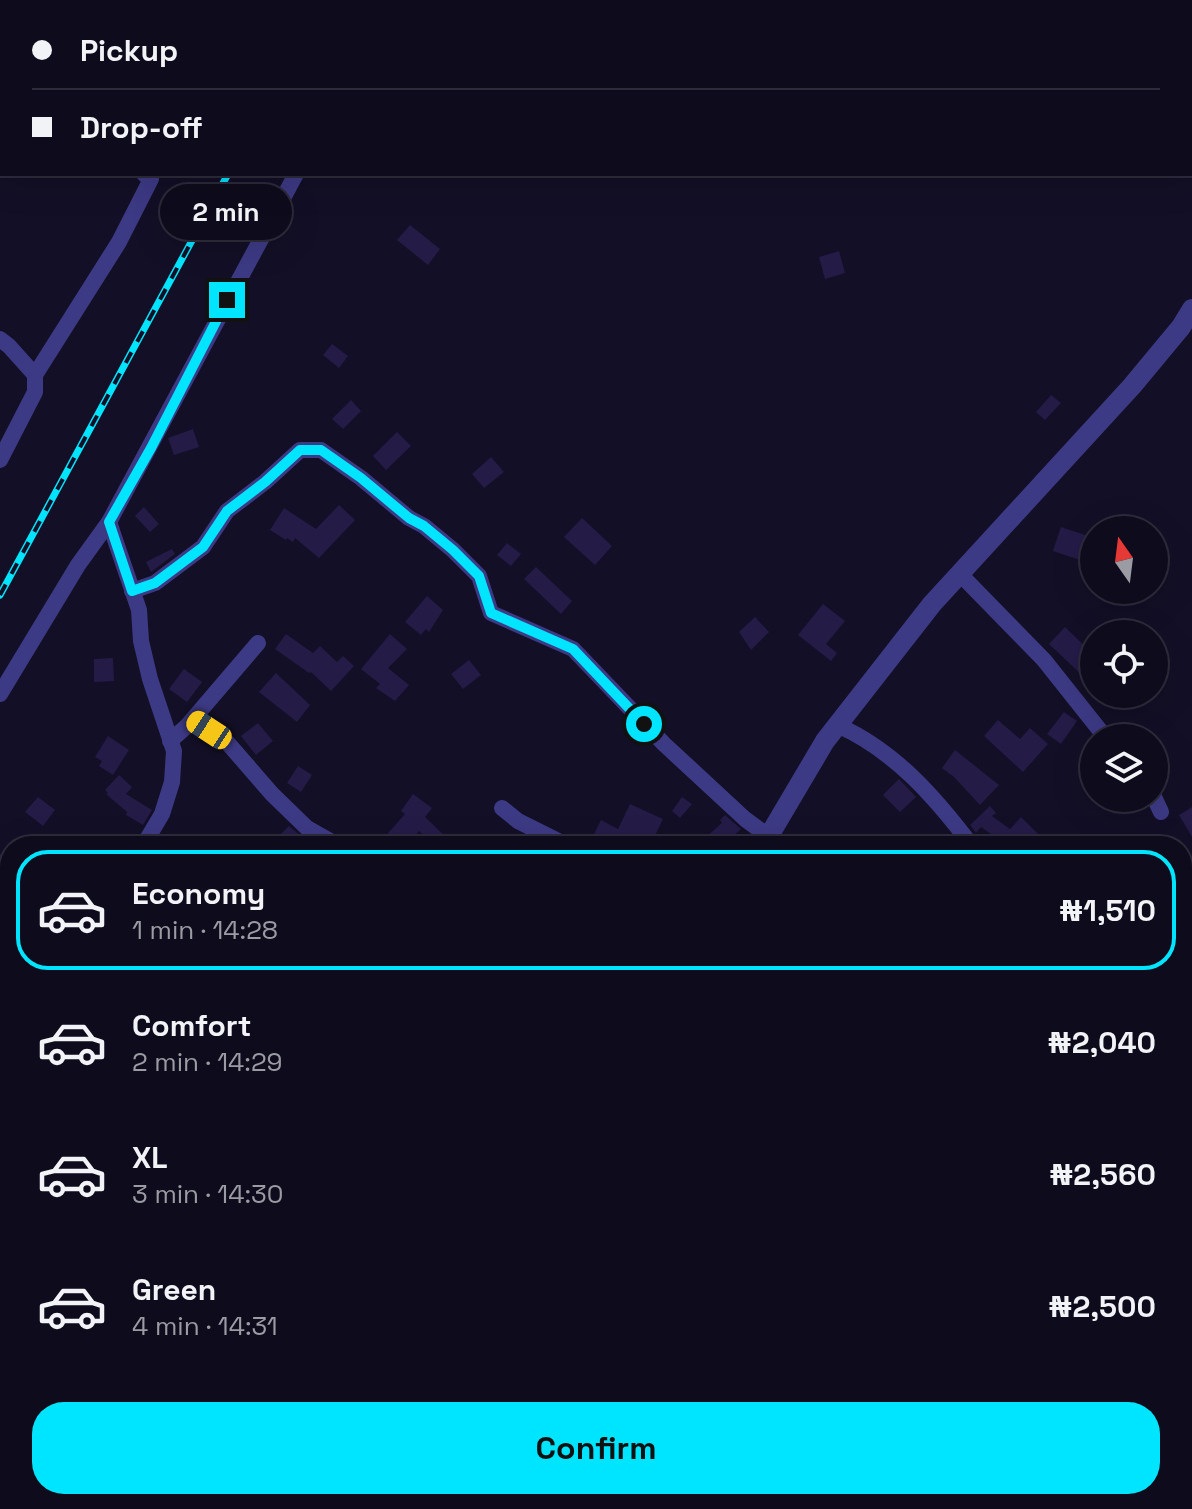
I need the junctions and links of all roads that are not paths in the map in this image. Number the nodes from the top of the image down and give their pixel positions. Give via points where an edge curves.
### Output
1 (147, 176) edge
2 (295, 176) edge
3 (1192, 309) edge
4 (0, 339) edge
5 (35, 375) junction
6 (0, 460) edge
7 (109, 522) junction
8 (960, 574) junction
9 (132, 591) junction
10 (258, 643) dead end
11 (0, 694) edge
12 (193, 720) junction
13 (1095, 724) edge
14 (837, 725) junction
15 (170, 741) junction
16 (502, 808) dead end
17 (149, 836) edge
18 (321, 836) edge
19 (548, 836) edge
20 (761, 836) edge
21 (769, 836) edge
22 (965, 836) edge

1 - 5 street via 151,179 119,242
2 - 7 street
3 - 8 street via 1132,386
4 - 5 street
5 - 6 street via 35,392
7 - 9 street
7 - 11 street
8 - 13 street via 1044,660
8 - 14 street
9 - 15 street via 150,679
9 - 20 street via 155,583 203,547 227,511 300,450 321,450 453,550 479,576 491,613 573,649
10 - 12 street
12 - 15 street
12 - 18 street via 226,741 272,794
14 - 21 street
14 - 22 street via 891,758 940,803
15 - 17 street via 172,782
16 - 19 street

